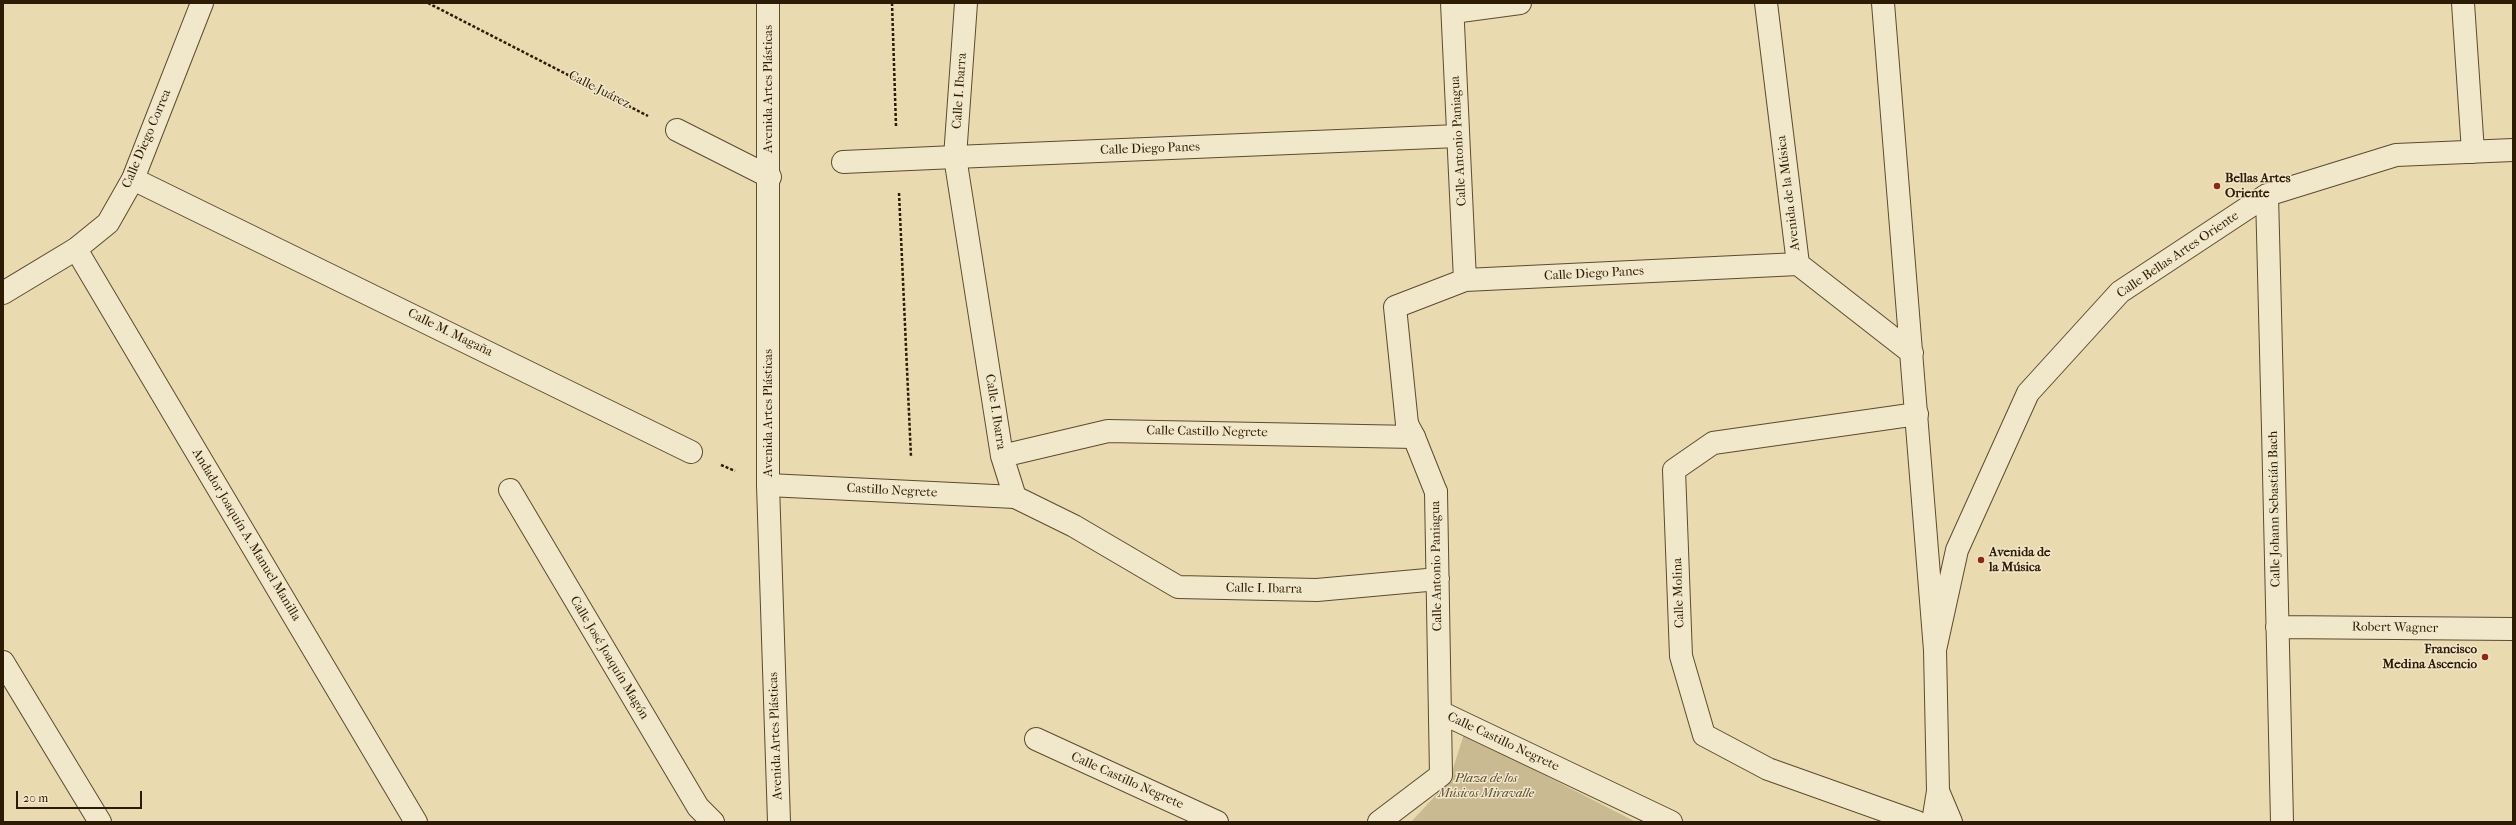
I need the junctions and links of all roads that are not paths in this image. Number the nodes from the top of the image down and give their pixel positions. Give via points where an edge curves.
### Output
1 (202, 3) edge
2 (768, 3) edge
3 (966, 3) edge
4 (1520, 3) edge
5 (1766, 3) edge
6 (1883, 3) edge
7 (2463, 3) edge
8 (1452, 8) edge
9 (677, 130) road end
10 (1458, 136) junction
11 (2513, 150) edge
12 (2473, 152) junction
13 (955, 157) junction
14 (843, 162) dead end
15 (770, 178) junction
16 (133, 179) junction
17 (2267, 195) junction
18 (76, 249) junction
19 (1798, 264) junction
20 (1465, 280) junction
21 (3, 293) edge
22 (1395, 307) joint
23 (1912, 353) junction
24 (1917, 414) junction
25 (1411, 430) junction
26 (691, 452) road end
27 (1002, 456) junction
28 (768, 485) junction
29 (510, 490) dead end
30 (1015, 497) junction
31 (1438, 579) junction
32 (2278, 627) junction
33 (2513, 630) edge
34 (1935, 650) junction
35 (3, 662) edge
36 (1440, 712) junction
37 (1036, 739) dead end
38 (1938, 791) junction
39 (100, 822) edge
40 (416, 822) edge
41 (714, 822) edge
42 (778, 822) edge
43 (1217, 822) edge
44 (1378, 822) edge
45 (1671, 822) edge
46 (1917, 822) edge
47 (1933, 822) edge
48 (1951, 822) edge
49 (2282, 822) edge

1 - 16 street, Calle Diego Correa
2 - 15 street, Avenida Artes Plásticas
3 - 13 street, Calle I. Ibarra
4 - 8 street
5 - 19 street, Avenida de la Música
6 - 23 street
7 - 12 street
8 - 10 street, Calle Antonio Paniagua
9 - 15 street
10 - 13 street, Calle Diego Panes
10 - 20 street, Calle Antonio Paniagua
11 - 12 street, Calle Bellas Artes Oriente
12 - 17 street, Calle Bellas Artes Oriente via 2396,155
13 - 14 street, Calle Diego Panes
13 - 27 street, Calle I. Ibarra
15 - 28 street, Avenida Artes Plásticas
16 - 18 street, Calle Diego Correa via 108,223
16 - 26 street, Calle M. Magaña
17 - 32 street, Calle Johann Sebastián Bach
17 - 34 street, Calle Bellas Artes Oriente via 2120,292 2028,393 1957,550
18 - 21 street, Calle Diego Correa
18 - 40 street, Andador Joaquín A. Manuel Manilla
19 - 20 street, Calle Diego Panes
19 - 23 street, Avenida de la Música
20 - 22 street, Calle Diego Panes
22 - 25 street, Calle Antonio Paniagua
23 - 24 street
24 - 34 street
24 - 46 street, Calle Molina via 1713,443 1674,470 1681,656 1704,735 1768,769
25 - 27 street, Calle Castillo Negrete via 1108,431
25 - 31 street, Calle Antonio Paniagua via 1436,492
27 - 30 street, Calle I. Ibarra
28 - 30 street, Castillo Negrete
28 - 42 street, Avenida Artes Plásticas
29 - 41 street, Calle José Joaquín Magón via 698,807
30 - 31 street, Calle I. Ibarra via 1074,526 1178,587 1317,590
31 - 36 street, Calle Antonio Paniagua
32 - 33 street, Robert Wagner
32 - 49 street, Calle Johann Sebastián Bach
34 - 38 street
35 - 39 street
36 - 44 street, Calle Castillo Negrete via 1441,775
36 - 45 street, Calle Castillo Negrete
37 - 43 street, Calle Castillo Negrete
38 - 47 street
38 - 48 street

